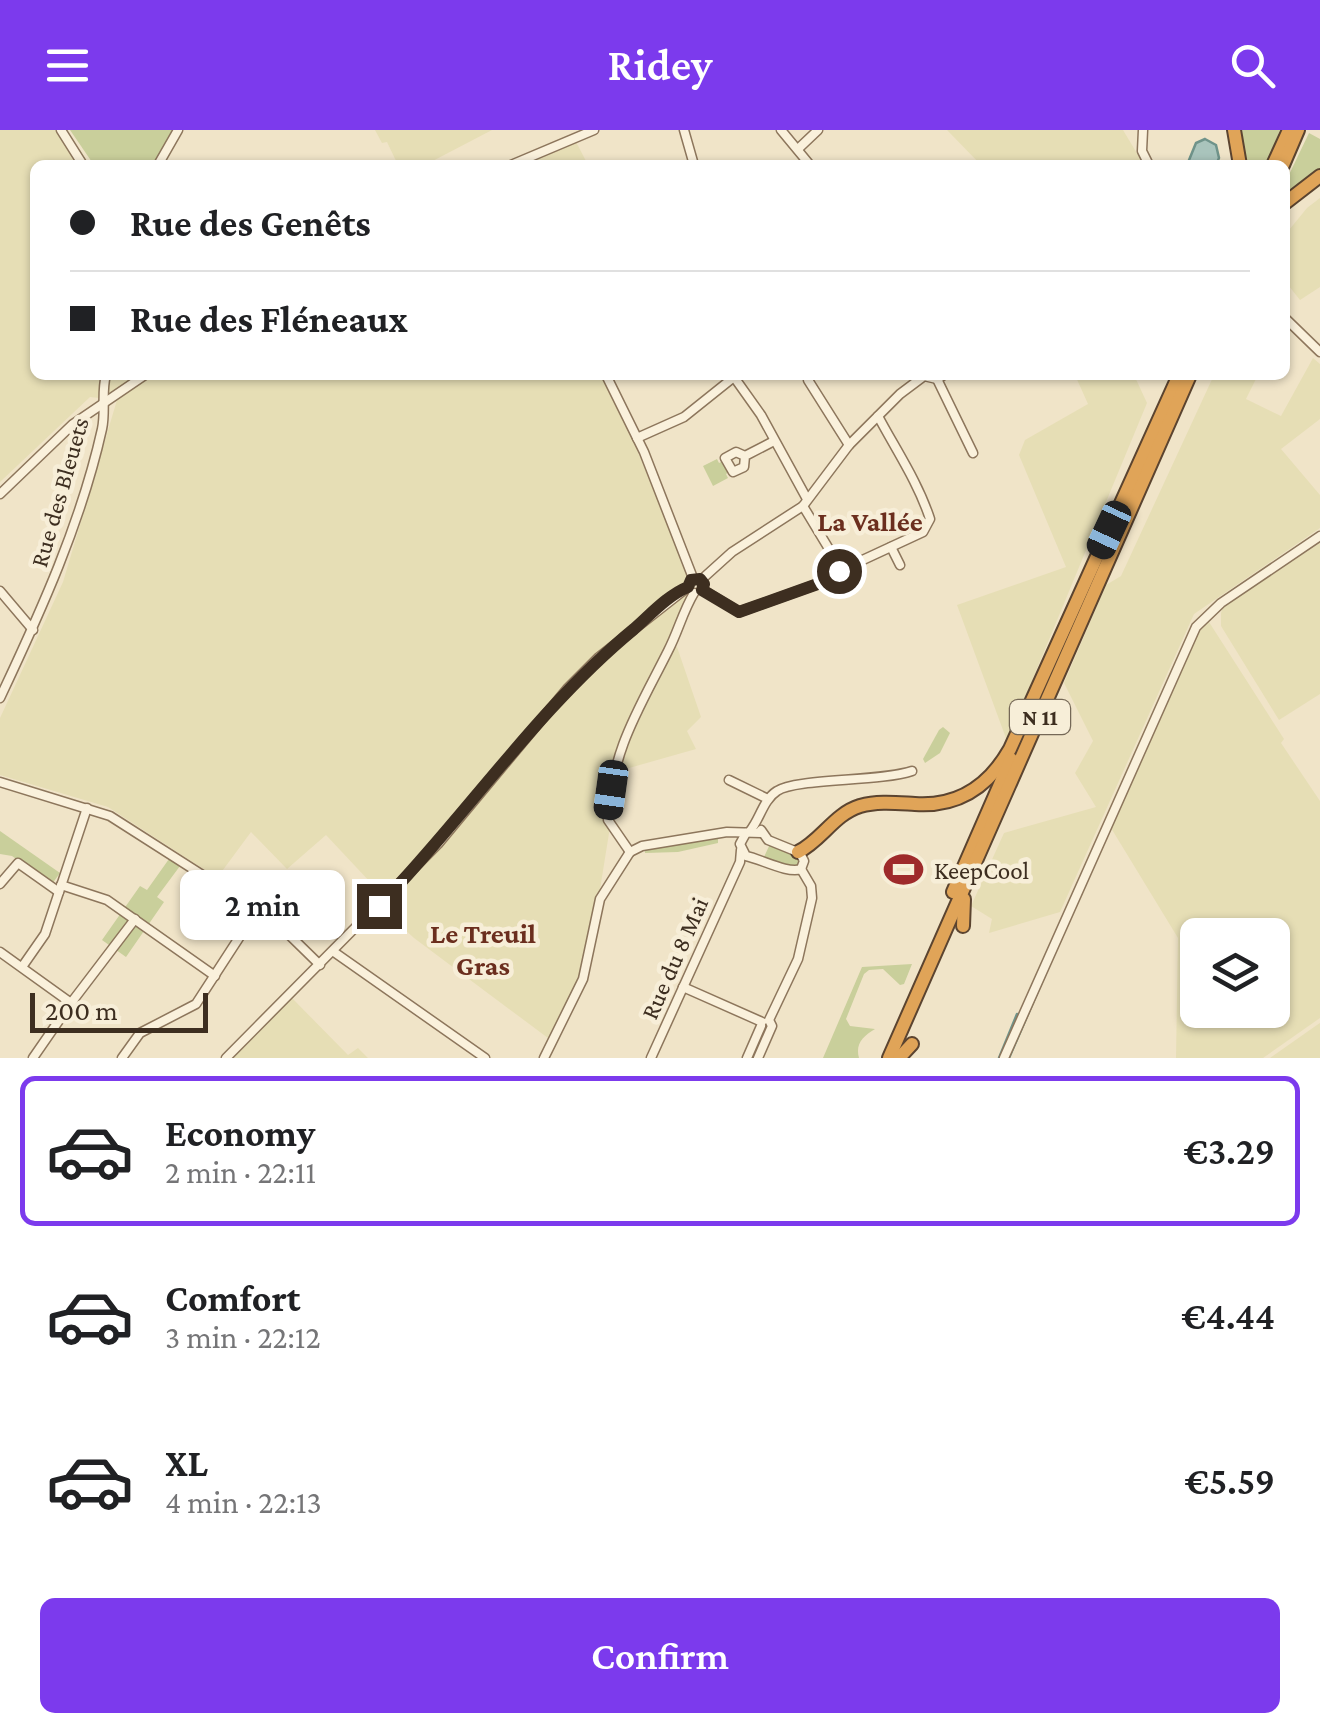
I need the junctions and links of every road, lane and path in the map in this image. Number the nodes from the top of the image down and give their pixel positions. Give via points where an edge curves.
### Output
1 (61, 130) edge
2 (178, 130) edge
3 (594, 130) edge
4 (684, 130) edge
5 (781, 130) edge
6 (818, 130) edge
7 (1143, 130) edge
8 (1234, 130) edge
9 (1295, 131) edge
10 (799, 148) junction
11 (80, 160) edge
12 (161, 160) edge
13 (522, 160) edge
14 (693, 160) edge
15 (807, 160) edge
16 (1146, 160) edge
17 (1239, 160) edge
18 (1277, 160) edge
19 (1285, 160) edge
20 (1320, 176) edge
21 (1290, 199) edge
22 (1290, 323) edge
23 (1320, 352) edge
24 (105, 380) edge
25 (138, 380) edge
26 (608, 380) edge
27 (728, 380) edge
28 (734, 380) edge
29 (808, 380) edge
30 (918, 380) edge
31 (941, 380) edge
32 (1177, 380) edge
33 (1188, 380) edge
34 (103, 406) junction
35 (878, 416) junction
36 (637, 438) junction
37 (774, 441) junction
38 (849, 445) junction
39 (973, 453) dead end
40 (745, 456) dead end
41 (0, 494) edge
42 (1125, 495) junction
43 (805, 502) junction
44 (1320, 536) edge
45 (891, 547) junction
46 (900, 565) dead end
47 (839, 571) junction
48 (696, 586) junction
49 (0, 590) edge
50 (32, 630) junction
51 (0, 698) edge
52 (912, 771) dead end
53 (728, 780) dead end
54 (0, 782) edge
55 (768, 799) junction
56 (87, 808) junction
57 (760, 818) junction
58 (748, 832) junction
59 (720, 833) junction
60 (764, 835) junction
61 (740, 847) junction
62 (630, 852) junction
63 (798, 852) junction
64 (754, 858) junction
65 (800, 869) junction
66 (734, 876) junction
67 (968, 878) junction
68 (0, 884) edge
69 (60, 888) junction
70 (256, 910) junction
71 (134, 919) junction
72 (963, 926) dead end
73 (0, 952) edge
74 (334, 952) junction
75 (320, 965) junction
76 (22, 967) junction
77 (215, 976) junction
78 (684, 987) junction
79 (71, 1003) junction
80 (765, 1024) junction
81 (912, 1044) dead end
82 (33, 1058) edge
83 (122, 1058) edge
84 (226, 1058) edge
85 (485, 1058) edge
86 (544, 1058) edge
87 (651, 1058) edge
88 (747, 1058) edge
89 (758, 1058) edge
90 (880, 1058) edge
91 (889, 1058) edge
92 (900, 1058) edge
93 (1004, 1058) edge

1 - 11 street
2 - 12 street
3 - 13 street
4 - 14 street
5 - 10 street
6 - 10 street
7 - 16 street
8 - 17 highway
9 - 18 highway
9 - 19 highway
10 - 15 street
20 - 21 highway
22 - 23 street
24 - 34 street, Rue des Bleuets
25 - 34 street
26 - 36 street
27 - 36 street via 684,416
28 - 37 street
29 - 38 street
30 - 35 street
31 - 39 street
32 - 42 highway, N 11
33 - 67 highway, N 11
34 - 41 street via 67,429
34 - 50 street, Rue des Bleuets via 104,424 55,580
35 - 38 street
35 - 45 street via 930,519 923,532
36 - 48 street
37 - 40 street
37 - 43 street
38 - 43 street
42 - 63 highway via 1010,749 990,778 946,803 852,809
42 - 90 highway, N 11
43 - 47 street
43 - 48 street
44 - 93 street via 1200,620
45 - 46 street
45 - 47 street
47 - 48 street via 840,576 741,611
48 - 62 street via 618,754 608,820
48 - 74 street via 567,690 438,844
49 - 50 street
50 - 51 street, Rue des Bleuets
52 - 55 street via 788,786
53 - 55 street
54 - 56 street
55 - 57 street
56 - 69 street
56 - 70 street via 110,816
57 - 58 street
57 - 60 street
58 - 59 street
58 - 60 street
58 - 61 street
59 - 61 street
59 - 62 street
60 - 63 street
60 - 64 street via 766,848
61 - 64 street
61 - 66 street
62 - 86 street via 600,899 582,979
63 - 65 street via 804,860
64 - 65 street via 790,872
64 - 66 street
65 - 80 street via 812,898 798,959
66 - 78 street, Rue du 8 Mai
67 - 72 highway
67 - 91 highway, N 11
68 - 69 street via 18,863
69 - 71 street via 107,900
69 - 76 street via 45,934
70 - 75 street
70 - 77 street
71 - 77 street
71 - 79 street
73 - 76 street
74 - 75 street
74 - 85 street
75 - 84 street
76 - 79 street
77 - 83 street via 196,1004 140,1033
78 - 80 street
78 - 87 street, Rue du 8 Mai
79 - 82 street
80 - 88 street
80 - 89 street
81 - 92 highway

